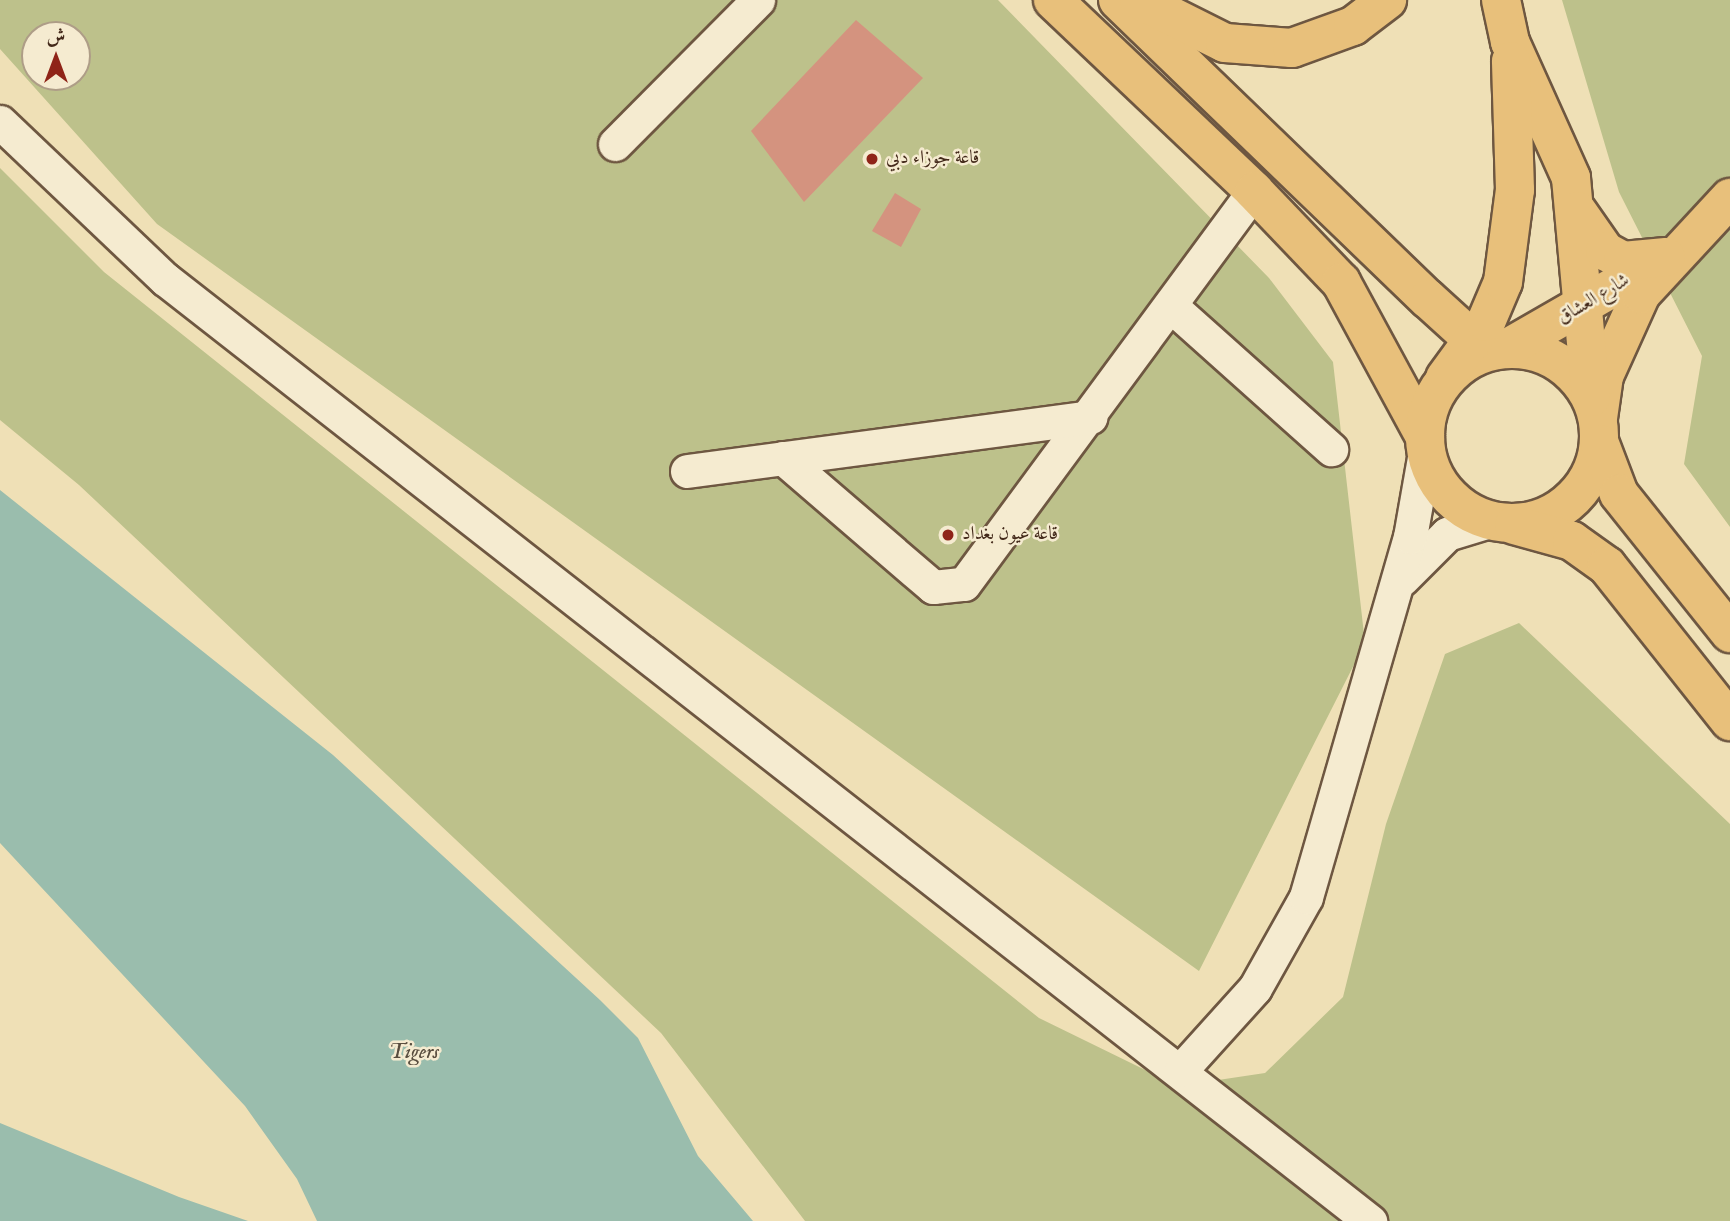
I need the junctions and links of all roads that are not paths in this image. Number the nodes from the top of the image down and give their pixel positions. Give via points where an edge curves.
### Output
1 (758, 0) edge
2 (1053, 0) edge
3 (1118, 0) edge
4 (1139, 0) edge
5 (1387, 0) edge
6 (1501, 0) edge
7 (1510, 42) junction
8 (0, 121) edge
9 (615, 144) dead end
10 (1254, 191) junction
11 (1730, 198) edge
12 (1574, 200) junction
13 (1673, 252) junction
14 (1171, 306) junction
15 (1583, 307) junction
16 (1492, 346) junction
17 (1090, 417) junction
18 (1596, 420) junction
19 (1425, 444) junction
20 (1331, 449) dead end
21 (783, 458) junction
22 (687, 471) dead end
23 (1499, 522) junction
24 (1392, 596) junction
25 (1730, 633) edge
26 (1730, 721) edge
27 (1181, 1070) junction
28 (1370, 1221) edge

1 - 9 street
2 - 10 main road
3 - 16 main road
4 - 5 main road via 1225,43 1292,48 1353,26
6 - 7 main road
7 - 12 main road via 1563,152
7 - 16 main road via 1516,190
8 - 27 street via 165,279
10 - 14 street
10 - 19 main road via 1341,282
11 - 13 main road, شارع العشاق
12 - 13 main road via 1581,221 1605,251 1623,261
12 - 15 main road
13 - 15 main road, شارع العشاق
13 - 18 main road, شارع العشاق via 1628,317 1604,376
14 - 17 street
14 - 20 street
15 - 16 main road, شارع العشاق
15 - 18 main road
16 - 18 main road via 1542,353 1562,364
16 - 19 main road via 1445,378 1431,400
17 - 21 street
17 - 21 street via 975,574 949,589 933,587
18 - 23 main road via 1580,491 1559,510 1534,521
18 - 25 main road via 1619,494
19 - 23 main road via 1435,478 1452,501
19 - 24 street via 1410,537
21 - 22 street
23 - 24 street via 1447,534 1421,555
23 - 26 main road via 1572,541 1607,566
24 - 27 street via 1306,897 1255,988
27 - 28 street

